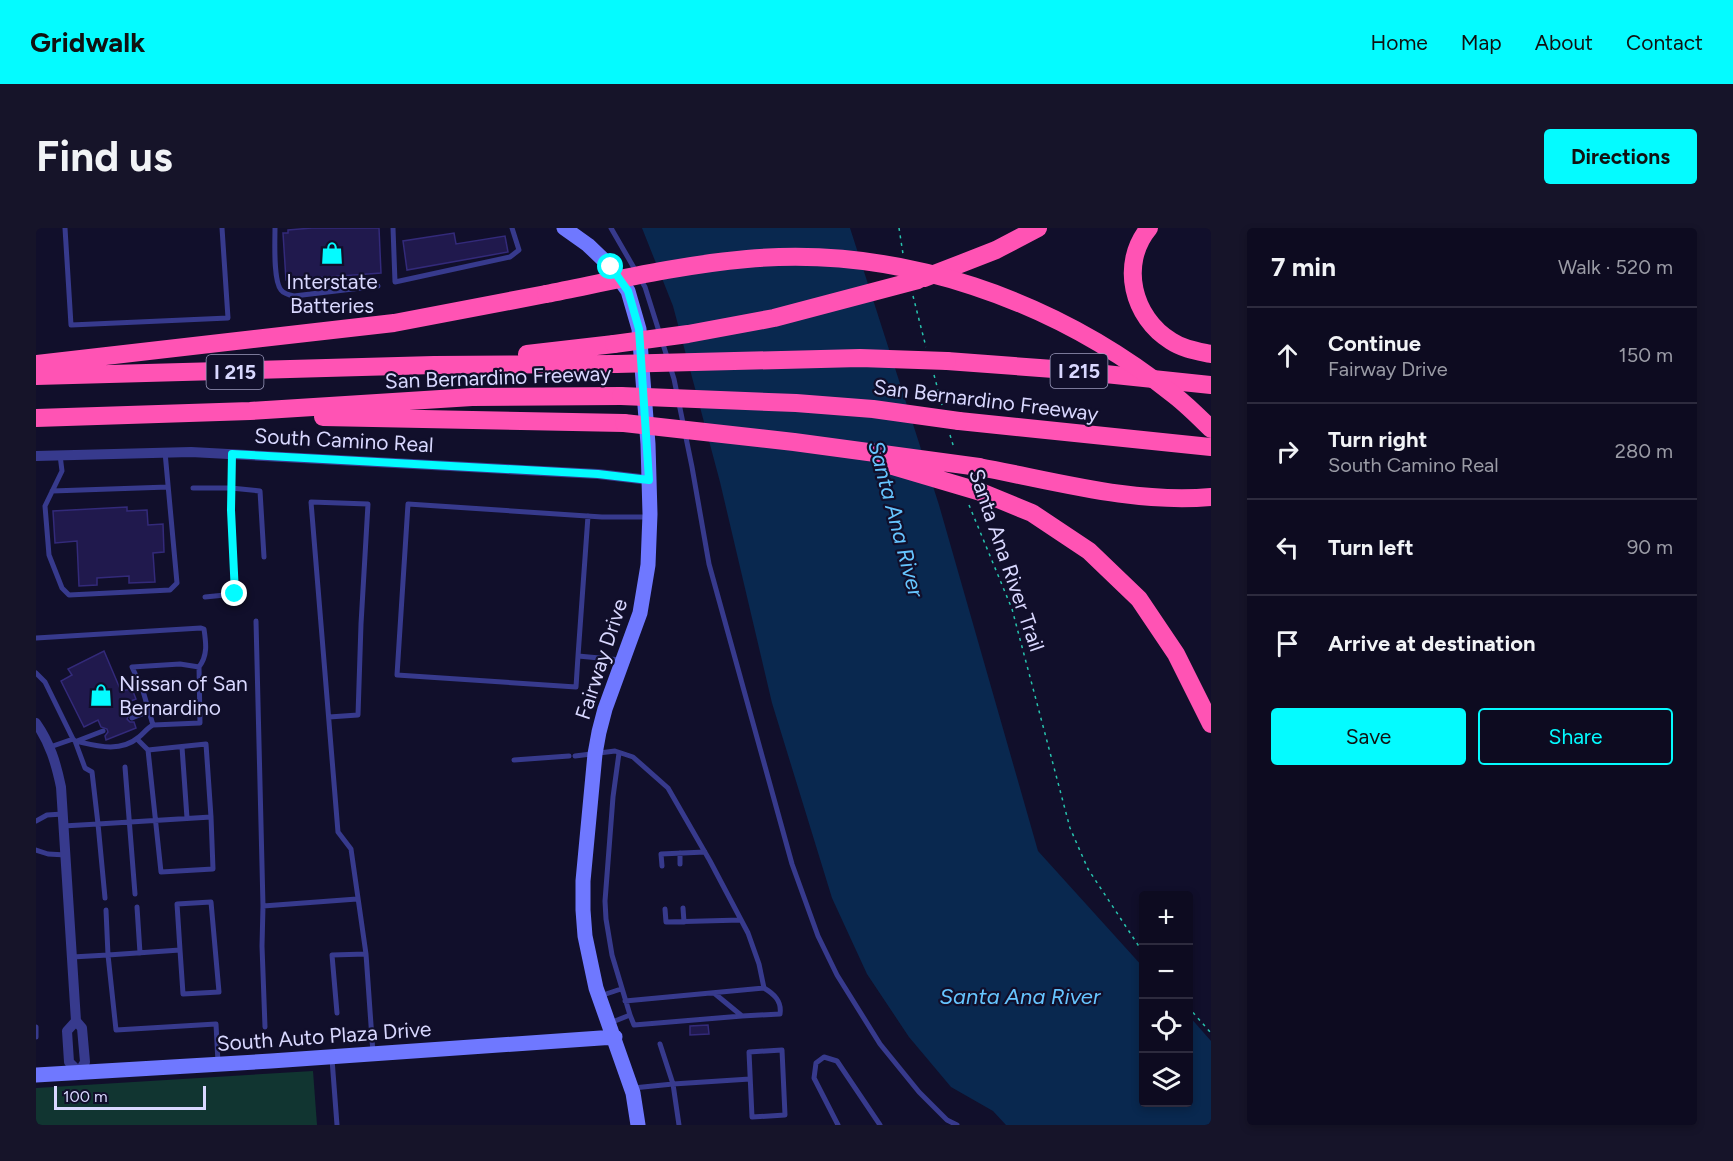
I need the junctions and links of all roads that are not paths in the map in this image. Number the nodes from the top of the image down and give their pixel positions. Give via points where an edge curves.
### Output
1 (65, 228) edge
2 (222, 228) edge
3 (275, 228) edge
4 (393, 228) edge
5 (512, 228) edge
6 (564, 228) edge
7 (611, 228) edge
8 (1038, 228) edge
9 (1149, 228) edge
10 (378, 286) dead end
11 (1211, 354) edge
12 (36, 364) edge
13 (434, 365) junction
14 (36, 376) edge
15 (1211, 385) edge
16 (250, 411) junction
17 (36, 418) edge
18 (1211, 429) edge
19 (794, 442) junction
20 (1211, 447) edge
21 (165, 452) junction
22 (232, 454) junction
23 (60, 455) junction
24 (36, 456) edge
25 (649, 480) junction
26 (168, 487) junction
27 (193, 488) dead end
28 (231, 488) junction
29 (52, 491) junction
30 (1211, 497) edge
31 (588, 516) junction
32 (650, 517) junction
33 (264, 557) dead end
34 (205, 597) dead end
35 (256, 621) dead end
36 (36, 638) edge
37 (578, 656) junction
38 (623, 660) junction
39 (199, 667) junction
40 (36, 673) edge
41 (149, 711) junction
42 (329, 717) junction
43 (132, 718) dead end
44 (36, 723) edge
45 (1211, 724) edge
46 (153, 725) junction
47 (103, 730) dead end
48 (137, 739) junction
49 (74, 740) junction
50 (50, 747) junction
51 (182, 747) junction
52 (148, 750) junction
53 (620, 753) junction
54 (595, 754) junction
55 (514, 760) dead end
56 (125, 766) dead end
57 (63, 814) junction
58 (211, 817) junction
59 (187, 818) junction
60 (157, 820) junction
61 (36, 821) edge
62 (128, 822) junction
63 (98, 824) junction
64 (63, 826) junction
65 (36, 850) edge
66 (705, 852) junction
67 (680, 853) junction
68 (66, 855) junction
69 (680, 864) dead end
70 (662, 866) dead end
71 (135, 894) dead end
72 (105, 898) dead end
73 (357, 899) junction
74 (263, 906) junction
75 (137, 907) dead end
76 (683, 908) dead end
77 (665, 909) dead end
78 (106, 910) dead end
79 (741, 920) junction
80 (684, 922) junction
81 (180, 950) junction
82 (140, 953) junction
83 (366, 954) junction
84 (108, 955) junction
85 (72, 957) junction
86 (764, 988) junction
87 (621, 989) junction
88 (714, 993) junction
89 (600, 996) junction
90 (625, 1001) junction
91 (337, 1013) dead end
92 (630, 1015) junction
93 (742, 1016) junction
94 (76, 1021) junction
95 (36, 1027) edge
96 (265, 1027) dead end
97 (612, 1030) junction
98 (36, 1037) edge
99 (660, 1044) dead end
100 (373, 1054) junction
101 (332, 1057) junction
102 (218, 1064) junction
103 (79, 1072) junction
104 (36, 1075) edge
105 (750, 1079) junction
106 (673, 1084) junction
107 (632, 1088) junction
108 (878, 1124) edge
109 (338, 1125) edge
110 (638, 1125) edge
111 (679, 1125) edge
112 (838, 1125) edge
113 (957, 1125) edge

1 - 2 lane via 71,325 228,318
3 - 10 lane via 277,281 285,294
4 - 5 lane via 395,282 510,257 519,250
6 - 25 street, Fairway Drive via 611,267 628,291 634,308 639,329
7 - 113 lane via 645,287 674,379 709,564 792,864 818,936 880,1044 919,1092 946,1120
8 - 13 highway, bridge via 996,250 918,280 774,318 688,334
9 - 11 highway via 1136,250 1133,267 1137,301 1157,332 1191,350
12 - 18 highway, bridge via 394,323 662,270 749,259 854,261 920,271 1016,301 1087,336 1155,380
13 - 14 highway, San Bernardino Freeway / I 215
13 - 15 highway, San Bernardino Freeway / I 215, bridge via 860,358 1067,370
16 - 17 highway, San Bernardino Freeway / I 215
16 - 19 highway, bridge via 308,417 624,423
16 - 20 highway, San Bernardino Freeway / I 215, bridge via 472,397 621,396 873,409 951,423
19 - 30 highway, bridge via 979,467 1131,495
19 - 45 highway, bridge via 891,464 975,497 1032,513 1089,551 1139,599 1176,654
21 - 22 street, South Camino Real
21 - 23 street, South Camino Real
21 - 26 lane
22 - 25 street, South Camino Real
22 - 28 lane
23 - 24 street, South Camino Real
23 - 29 lane via 62,471
25 - 32 street, Fairway Drive
26 - 29 lane
26 - 29 lane via 175,587 69,595 62,588 49,555 45,506
27 - 28 lane
28 - 33 lane via 260,491
28 - 34 lane via 235,594
31 - 32 lane
31 - 37 lane
31 - 37 lane via 408,504 397,675 576,687
32 - 38 street, Fairway Drive via 640,613
35 - 74 lane
36 - 39 lane via 201,628 206,647
37 - 38 lane
38 - 54 street, Fairway Drive via 605,709
39 - 41 lane via 132,667
39 - 46 lane via 200,723
40 - 49 lane via 45,682
41 - 43 lane
41 - 46 lane
42 - 42 lane via 311,502 368,504 358,715
42 - 73 lane via 338,832 351,849
44 - 50 street
46 - 48 lane
47 - 49 lane
48 - 49 lane via 105,748
48 - 52 lane
49 - 50 lane
49 - 63 lane via 85,768 92,772
50 - 57 street via 61,787
51 - 52 lane
51 - 58 lane via 206,744
51 - 59 lane
52 - 60 lane
53 - 54 lane
53 - 66 lane via 633,757 668,788
53 - 87 lane via 605,901
54 - 55 lane
54 - 89 street, Fairway Drive via 583,910 586,943
56 - 62 lane
57 - 61 lane via 47,815
57 - 64 street
58 - 59 lane
58 - 60 lane via 213,869 161,872
59 - 60 lane
60 - 62 lane
62 - 63 lane
62 - 71 lane
63 - 64 lane
63 - 72 lane
64 - 68 street
65 - 68 lane
66 - 67 lane
66 - 79 lane
67 - 69 lane
67 - 70 lane via 662,854
68 - 85 street
73 - 74 lane
73 - 83 lane
74 - 96 lane
75 - 82 lane
76 - 80 lane
77 - 80 lane via 666,922
78 - 84 lane
79 - 80 lane
79 - 86 lane
81 - 81 lane via 183,994 219,992 211,902 177,904
81 - 82 lane
82 - 84 lane
83 - 91 lane via 332,955
83 - 100 lane
84 - 85 lane
84 - 102 lane via 116,1030 216,1024
85 - 94 street
86 - 88 lane
86 - 93 lane via 775,995 780,1014
87 - 89 lane
87 - 90 lane
88 - 90 lane
88 - 93 lane
89 - 97 street, Fairway Drive
90 - 92 lane
92 - 93 lane via 634,1025
92 - 97 lane
94 - 103 street via 82,1028 85,1062
94 - 103 street via 67,1031 69,1062
95 - 98 lane
97 - 100 street, South Auto Plaza Drive
97 - 107 street, Fairway Drive
99 - 106 lane
100 - 101 street, South Auto Plaza Drive
101 - 102 street, South Auto Plaza Drive
101 - 109 lane
102 - 103 street, South Auto Plaza Drive
103 - 104 street, South Auto Plaza Drive
105 - 105 lane via 752,1118 785,1115 782,1050 749,1052
105 - 106 lane
106 - 107 lane
106 - 111 lane
107 - 110 street, Fairway Drive
108 - 112 lane via 837,1061 824,1057 816,1063 814,1078

